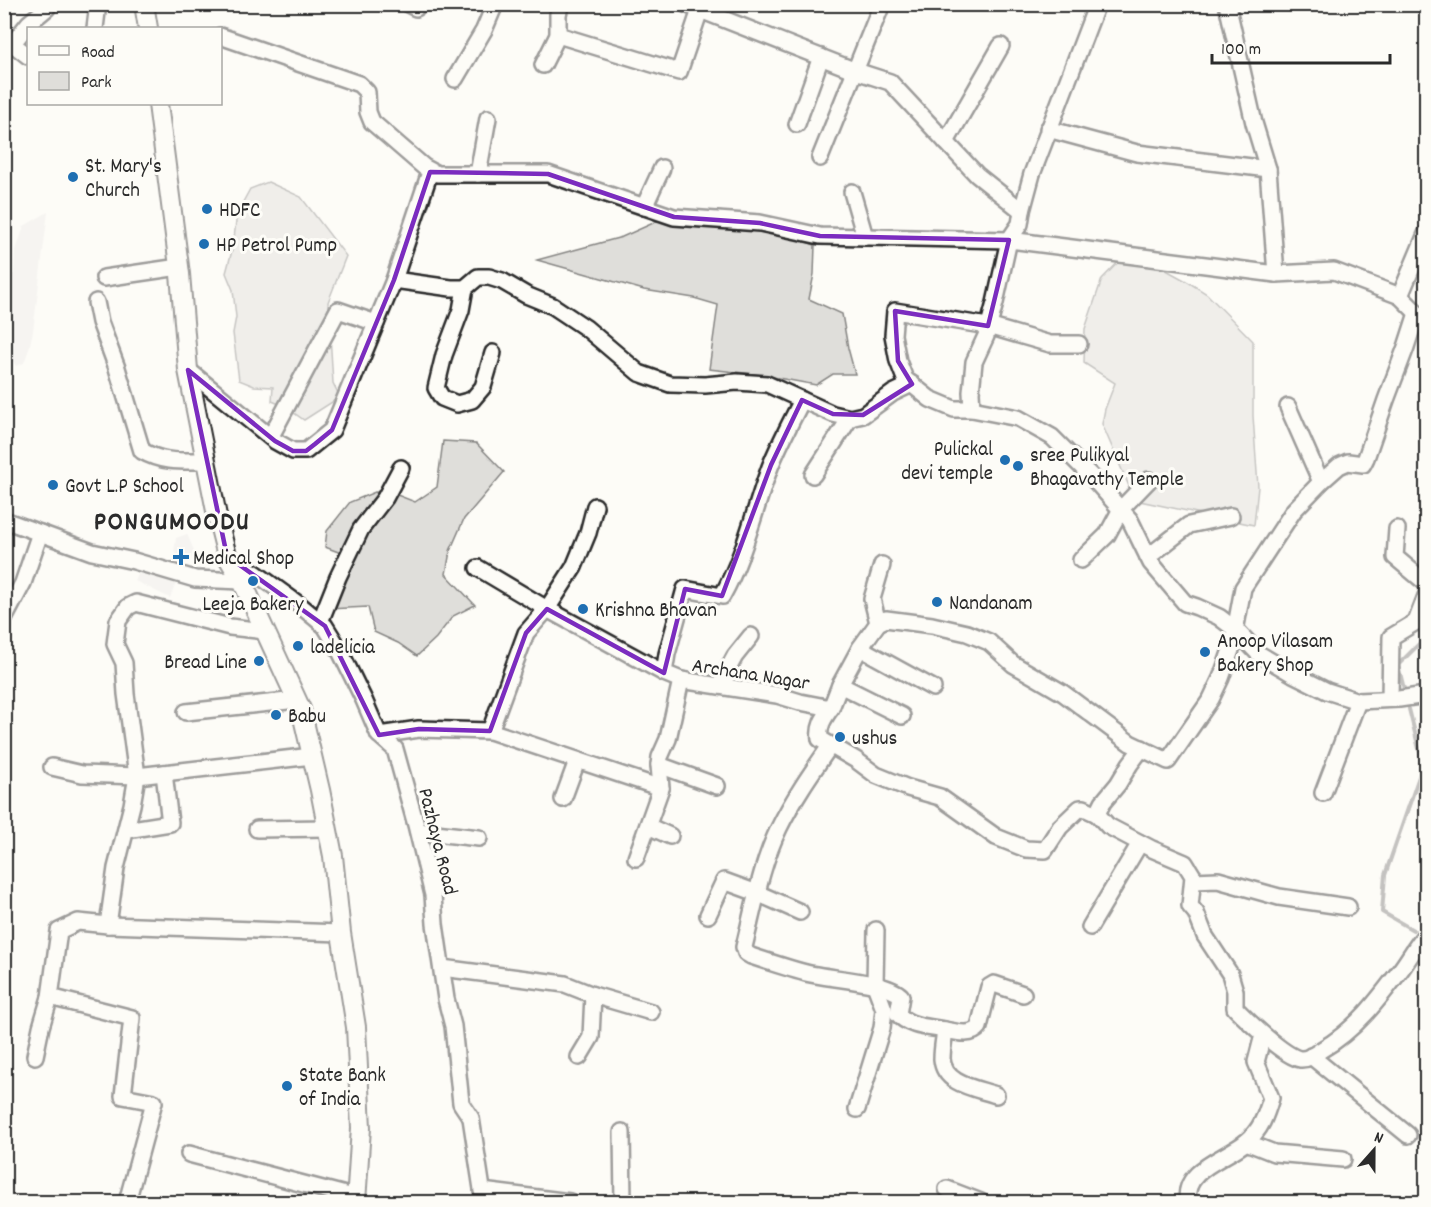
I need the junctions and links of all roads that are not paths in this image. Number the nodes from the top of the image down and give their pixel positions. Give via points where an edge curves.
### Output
1 (49, 4) edge
2 (98, 4) edge
3 (144, 4) edge
4 (495, 4) edge
5 (561, 4) edge
6 (882, 4) edge
7 (1097, 4) edge
8 (1227, 4) edge
9 (693, 7) edge
10 (720, 11) edge
11 (95, 27) edge
12 (148, 27) edge
13 (558, 35) junction
14 (222, 37) edge
15 (9, 40) edge
16 (1000, 46) dead end
17 (27, 55) edge
18 (821, 57) junction
19 (543, 64) dead end
20 (856, 71) junction
21 (455, 79) dead end
22 (158, 105) edge
23 (488, 118) dead end
24 (797, 124) dead end
25 (1048, 129) junction
26 (946, 142) junction
27 (820, 158) dead end
28 (662, 168) dead end
29 (1268, 169) junction
30 (430, 172) junction
31 (478, 174) junction
32 (852, 192) dead end
33 (644, 207) junction
34 (1022, 211) junction
35 (1426, 234) edge
36 (865, 237) junction
37 (1009, 240) junction
38 (1421, 261) edge
39 (179, 267) junction
40 (1276, 274) junction
41 (104, 278) dead end
42 (394, 279) junction
43 (465, 288) junction
44 (1400, 296) junction
45 (96, 302) dead end
46 (1422, 316) edge
47 (376, 322) junction
48 (988, 326) junction
49 (1079, 344) dead end
50 (493, 352) dead end
51 (188, 370) junction
52 (912, 384) junction
53 (802, 400) junction
54 (1288, 407) dead end
55 (972, 409) junction
56 (850, 418) junction
57 (270, 436) junction
58 (206, 461) junction
59 (401, 468) dead end
60 (813, 476) dead end
61 (1149, 480) dead end
62 (1321, 482) junction
63 (595, 506) dead end
64 (1121, 509) junction
65 (1231, 516) dead end
66 (4, 520) edge
67 (1398, 530) dead end
68 (40, 533) junction
69 (227, 556) junction
70 (1148, 557) junction
71 (1081, 560) dead end
72 (882, 565) dead end
73 (478, 568) dead end
74 (242, 581) junction
75 (1426, 583) edge
76 (1426, 596) edge
77 (547, 609) junction
78 (4, 619) edge
79 (321, 622) junction
80 (878, 623) junction
81 (1236, 630) junction
82 (265, 631) junction
83 (751, 636) dead end
84 (860, 648) junction
85 (664, 673) junction
86 (681, 680) junction
87 (840, 685) junction
88 (723, 686) junction
89 (933, 688) dead end
90 (1421, 696) edge
91 (1390, 699) junction
92 (297, 700) junction
93 (1358, 700) junction
94 (831, 708) junction
95 (186, 712) dead end
96 (902, 716) dead end
97 (490, 731) junction
98 (379, 735) junction
99 (830, 746) junction
100 (1142, 748) junction
101 (312, 756) junction
102 (577, 761) junction
103 (659, 765) junction
104 (52, 767) dead end
105 (164, 772) junction
106 (137, 776) junction
107 (717, 786) dead end
108 (661, 788) junction
109 (1323, 793) dead end
110 (563, 799) dead end
111 (1097, 814) junction
112 (648, 826) junction
113 (328, 828) junction
114 (257, 829) dead end
115 (126, 830) junction
116 (418, 831) junction
117 (670, 836) dead end
118 (479, 838) dead end
119 (1140, 843) junction
120 (636, 858) dead end
121 (1193, 881) junction
122 (758, 893) junction
123 (1347, 907) dead end
124 (800, 912) dead end
125 (708, 915) dead end
126 (108, 925) junction
127 (1090, 927) dead end
128 (876, 930) dead end
129 (340, 933) junction
130 (1426, 934) edge
131 (442, 968) junction
132 (875, 985) junction
133 (1023, 994) dead end
134 (593, 995) junction
135 (50, 997) junction
136 (651, 1012) dead end
137 (945, 1030) junction
138 (1263, 1035) junction
139 (35, 1056) dead end
140 (1311, 1056) junction
141 (579, 1057) dead end
142 (996, 1095) dead end
143 (857, 1109) dead end
144 (622, 1132) dead end
145 (1408, 1135) dead end
146 (1246, 1142) junction
147 (189, 1154) dead end
148 (1343, 1159) dead end
149 (947, 1189) dead end
150 (483, 1197) edge
151 (356, 1200) edge
152 (570, 1202) edge
153 (127, 1203) edge
154 (623, 1203) edge
155 (981, 1203) edge
156 (1188, 1203) edge

1 - 15 street
2 - 11 street
3 - 12 main road
4 - 21 street
5 - 13 street
6 - 20 street
7 - 25 street
8 - 29 street
9 - 10 street
9 - 13 street via 679,72
10 - 18 street
13 - 19 street
14 - 30 street via 363,86 369,119
15 - 17 street
16 - 26 street
18 - 20 street
18 - 24 street
20 - 26 street via 890,82
20 - 27 street
22 - 39 main road
23 - 31 street
25 - 29 street via 1137,153
25 - 34 street
26 - 34 street via 976,175
28 - 33 street
29 - 40 street
30 - 31 street
30 - 42 street
31 - 33 street via 548,174
32 - 36 street
33 - 36 street via 674,217 760,223 820,236
34 - 37 street via 1020,224
35 - 38 street
36 - 37 street
37 - 40 street
37 - 48 street
38 - 44 street
39 - 41 street
39 - 51 main road
40 - 44 street via 1334,271
42 - 43 street
42 - 47 street
43 - 50 street via 436,388 442,398 457,404 472,400 483,387
43 - 53 street via 478,277 489,278 553,306 586,328 639,374 670,384 767,384
44 - 46 street
45 - 58 street via 142,450 162,460
46 - 62 street via 1406,347 1363,464 1348,462
47 - 57 street via 338,309
47 - 57 street via 332,430 306,452 293,451
48 - 49 street via 1050,344
48 - 52 street via 895,311 893,335 898,361 905,379
48 - 55 street via 974,362
51 - 57 street
51 - 58 main road
52 - 55 street via 930,399 954,408
52 - 56 street via 863,415
53 - 56 street
53 - 85 street via 771,465 746,542 722,596 685,590
54 - 62 street
55 - 64 street via 1018,418 1052,437
56 - 60 street
58 - 69 main road
59 - 79 street via 385,498 361,529
61 - 64 street
62 - 81 street via 1294,510 1243,588
63 - 77 street via 574,567
64 - 70 street
64 - 71 street via 1107,535
65 - 70 street via 1189,525
66 - 68 street
67 - 75 street via 1395,557
68 - 74 street via 92,552 195,579
68 - 78 street via 23,583
69 - 74 main road
69 - 79 street, Pazhaya Road
70 - 81 street via 1185,603 1219,617
72 - 80 street via 872,599
73 - 77 street
74 - 82 main road
76 - 91 street via 1416,622 1391,637
77 - 85 street
77 - 97 street via 526,633
79 - 98 street, Pazhaya Road via 338,647
80 - 84 street, Archana Nagar
80 - 100 street via 886,619 909,621 967,633 989,642 1013,664
81 - 93 street via 1259,654 1293,674 1327,692
81 - 100 street via 1211,699 1168,761
82 - 92 main road
82 - 106 street via 230,627 140,604 128,607 118,621 115,644 124,663
83 - 88 street via 729,667
84 - 87 street, Archana Nagar
84 - 89 street
85 - 86 street
86 - 88 street, Archana Nagar
86 - 103 street, Archana Nagar
87 - 94 street, Archana Nagar
87 - 96 street
88 - 94 street, Archana Nagar
90 - 91 street
91 - 93 street
92 - 95 street
92 - 101 main road
93 - 109 street
94 - 99 street via 819,733 820,739
97 - 98 street via 419,729
97 - 102 street
98 - 116 street, Pazhaya Road via 395,749
99 - 111 street via 876,775 940,797 996,837 1026,849 1045,850 1060,827 1080,808
99 - 122 street via 779,827
100 - 111 street
101 - 105 street
101 - 113 main road
102 - 108 street
102 - 110 street
103 - 107 street
103 - 108 street, Archana Nagar
104 - 106 street via 82,774
105 - 106 street
105 - 115 street via 170,823
106 - 115 street
108 - 112 street
111 - 119 street via 1108,826
112 - 117 street
112 - 120 street
113 - 114 street
113 - 129 main road
115 - 126 street
116 - 118 street
116 - 131 street, Pazhaya Road via 434,895
119 - 121 street via 1185,863
119 - 127 street
121 - 123 street via 1218,880 1280,897
121 - 138 street via 1190,906 1230,974 1234,1008
122 - 124 street
122 - 125 street via 724,881
122 - 132 street via 744,947 746,953 807,973
126 - 129 street
126 - 135 street via 78,922 59,931
128 - 132 street
129 - 151 main road via 356,1027 361,1128
130 - 140 street via 1363,1017
131 - 134 street via 565,984
131 - 150 street, Pazhaya Road via 461,1103 471,1118
132 - 137 street via 901,996 898,1014 903,1021
132 - 143 street via 884,1009 882,1028
133 - 137 street via 991,985 976,1031
134 - 136 street
134 - 141 street via 591,1037
135 - 139 street
135 - 153 street via 132,1018 123,1096 154,1102
137 - 142 street via 944,1071 960,1083
138 - 140 street via 1293,1056
138 - 146 street via 1256,1062 1272,1098 1263,1123
140 - 145 street
144 - 154 street
146 - 148 street via 1274,1153
146 - 156 street via 1192,1180 1187,1189
147 - 151 street
149 - 155 street
150 - 152 street

